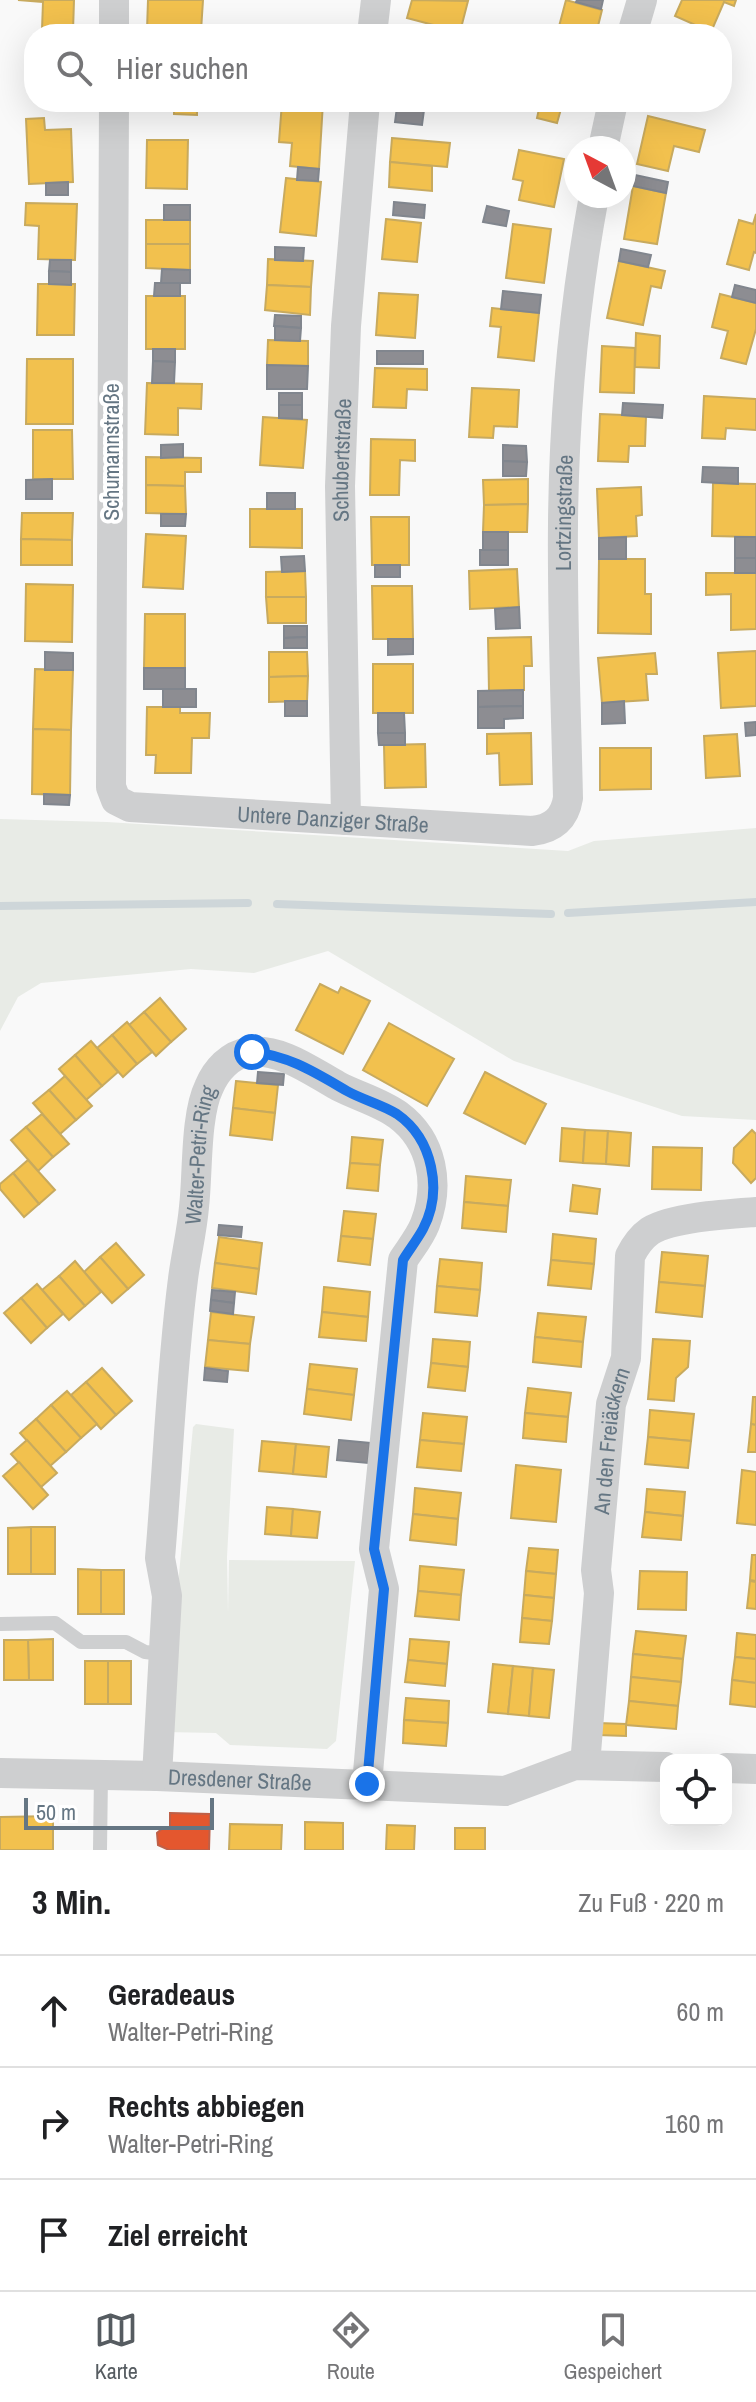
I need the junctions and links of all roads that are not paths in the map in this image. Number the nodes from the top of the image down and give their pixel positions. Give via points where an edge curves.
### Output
1 (114, 0) edge
2 (376, 0) edge
3 (642, 0) edge
4 (114, 24) edge
5 (373, 24) edge
6 (635, 24) edge
7 (114, 112) edge
8 (364, 112) edge
9 (611, 112) edge
10 (606, 136) edge
11 (592, 208) edge
12 (116, 800) joint
13 (346, 820) junction
14 (553, 825) joint
15 (756, 1212) edge
16 (0, 1624) edge
17 (163, 1654) junction
18 (585, 1765) junction
19 (660, 1767) edge
20 (732, 1768) edge
21 (756, 1769) edge
22 (0, 1773) edge
23 (101, 1775) junction
24 (157, 1776) junction
25 (367, 1784) junction
26 (100, 1850) edge

1 - 4 street
2 - 5 street
3 - 6 street
7 - 12 street, Schumannstraße via 111,787
8 - 13 street, Schubertstraße via 346,326 340,486
9 - 10 street
11 - 14 street, Lortzingstraße via 568,384 563,523 568,798 566,810
12 - 13 street, Untere Danziger Straße via 130,807
13 - 14 street, Untere Danziger Straße via 532,831
15 - 18 street, An den Freiäckern via 699,1217 652,1230 630,1256 626,1358 611,1404 596,1570 599,1593
16 - 17 lane via 55,1623 81,1642 126,1642
17 - 24 street, Walter-Petri-Ring
17 - 25 street, Walter-Petri-Ring via 167,1596 160,1558 202,1107 209,1086 228,1061 252,1052 268,1053 288,1058 398,1115 417,1134 434,1180 424,1227 403,1260 374,1549 384,1589
18 - 19 street, Dresdener Straße
18 - 25 street, Dresdener Straße via 505,1791
20 - 21 street
22 - 23 street, Dresdener Straße
23 - 24 street, Dresdener Straße
23 - 26 lane
24 - 25 street, Dresdener Straße

